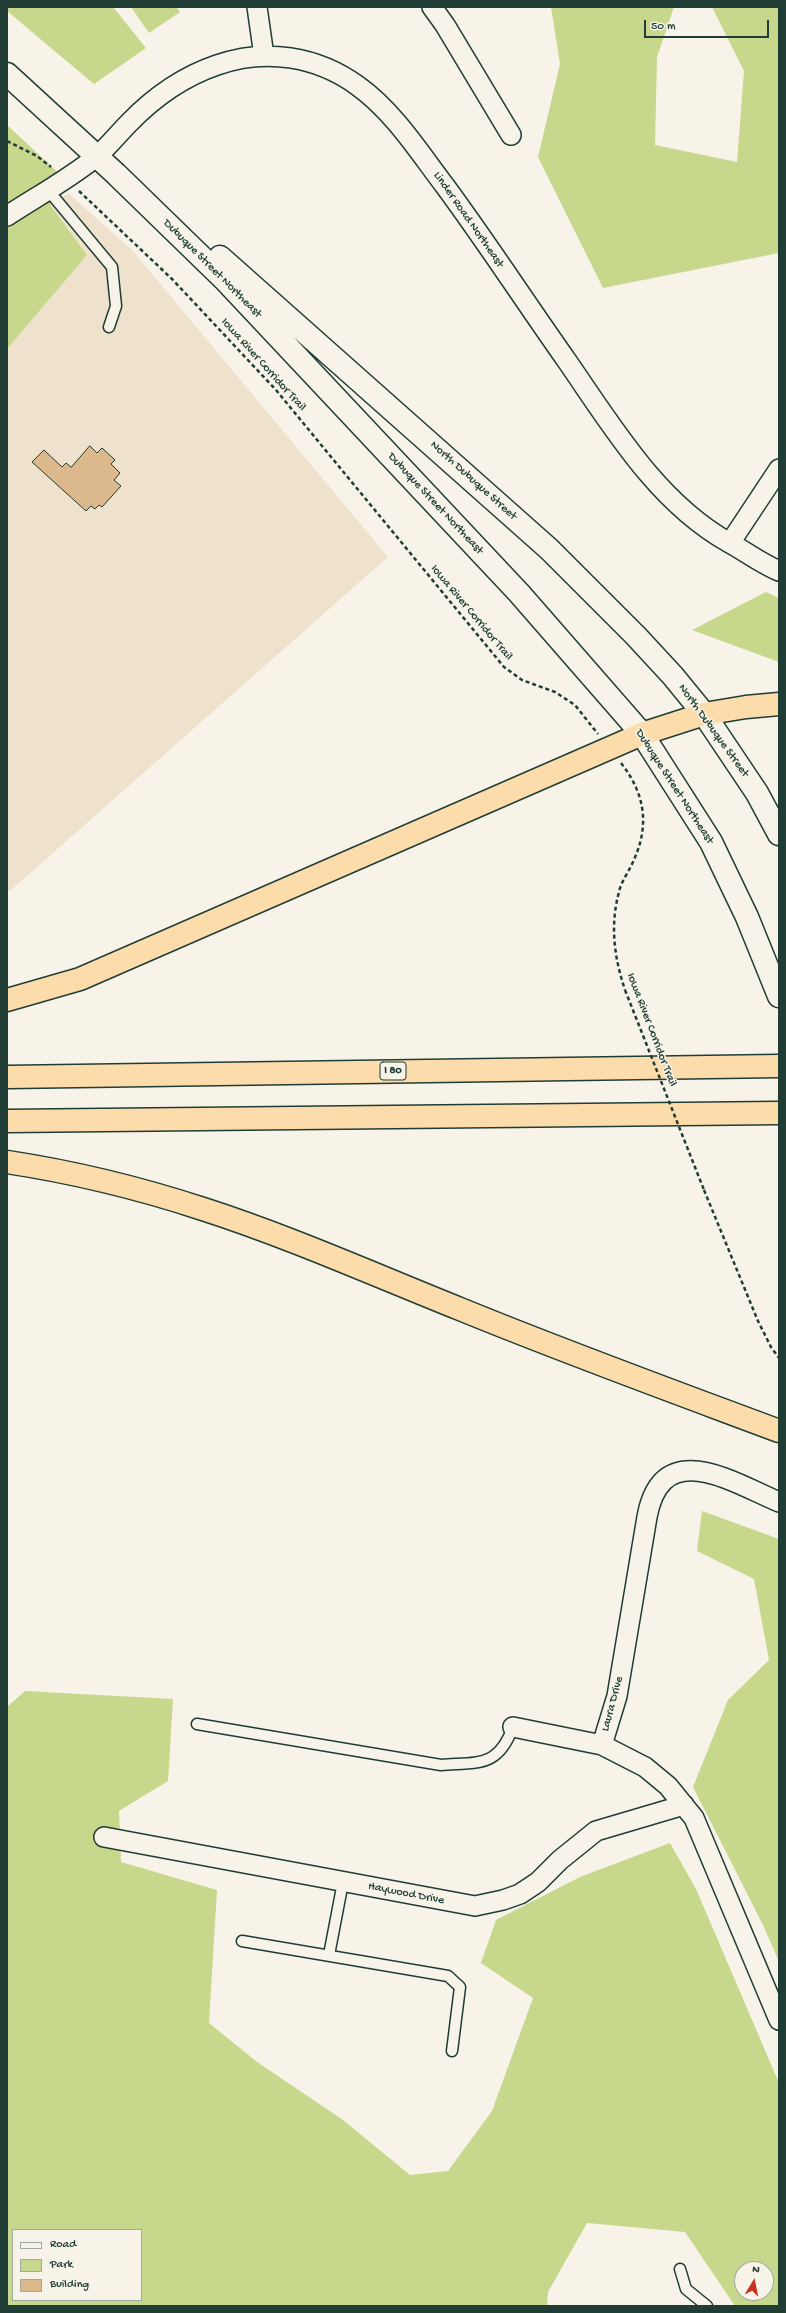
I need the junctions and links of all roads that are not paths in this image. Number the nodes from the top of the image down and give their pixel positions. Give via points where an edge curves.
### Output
1 (257, 7) edge
2 (432, 7) edge
3 (264, 56) junction
4 (7, 74) edge
5 (512, 135) dead end
6 (97, 156) junction
7 (116, 174) junction
8 (48, 190) junction
9 (7, 216) edge
10 (109, 327) dead end
11 (779, 469) edge
12 (730, 543) junction
13 (779, 571) edge
14 (779, 704) edge
15 (704, 714) junction
16 (642, 734) junction
17 (779, 834) edge
18 (778, 992) edge
19 (7, 1000) edge
20 (779, 1066) edge
21 (7, 1077) edge
22 (779, 1113) edge
23 (7, 1121) edge
24 (7, 1162) edge
25 (779, 1431) edge
26 (779, 1502) edge
27 (197, 1724) dead end
28 (513, 1727) joint
29 (602, 1745) junction
30 (684, 1805) junction
31 (104, 1837) dead end
32 (343, 1882) junction
33 (242, 1941) dead end
34 (329, 1955) junction
35 (779, 2020) edge
36 (452, 2051) dead end
37 (680, 2269) dead end
38 (707, 2306) edge

1 - 3 street
2 - 5 street
3 - 6 street, Linder Road Northeast via 219,64 182,79 149,103
3 - 12 street, Linder Road Northeast via 302,59 320,64 343,75 375,99 405,132 458,204 613,427 648,473 690,516
4 - 6 main road, Dubuque Street Northeast
6 - 7 main road, Dubuque Street Northeast
6 - 8 street, Linder Road Northeast
7 - 15 main road, North Dubuque Street via 232,266 549,549 636,636
7 - 16 main road, Dubuque Street Northeast via 224,279 302,361 519,593
8 - 9 street, Linder Road Northeast
8 - 10 lane via 112,267 116,306
11 - 12 street
12 - 13 street, Linder Road Northeast
14 - 15 highway
15 - 16 highway
15 - 17 main road, North Dubuque Street via 756,793
16 - 18 main road, Dubuque Street Northeast via 711,842 747,917
16 - 19 highway via 80,979
20 - 21 highway, I 80
22 - 23 highway
24 - 25 highway via 122,1185 204,1209 294,1242 544,1343
26 - 29 street, Laura Drive via 706,1471 691,1469 677,1472 664,1480 655,1491 647,1517 617,1696
27 - 28 lane via 441,1765 480,1762 495,1757 506,1744
28 - 29 street
29 - 30 street, Laura Drive via 645,1767 668,1786
30 - 32 street, Haywood Drive via 596,1831 538,1882 520,1894 503,1900 474,1906
30 - 35 street, Laura Drive via 694,1818
31 - 32 street, Haywood Drive
32 - 34 lane
33 - 34 lane
34 - 36 lane via 448,1976 460,1987
37 - 38 lane via 686,2288

